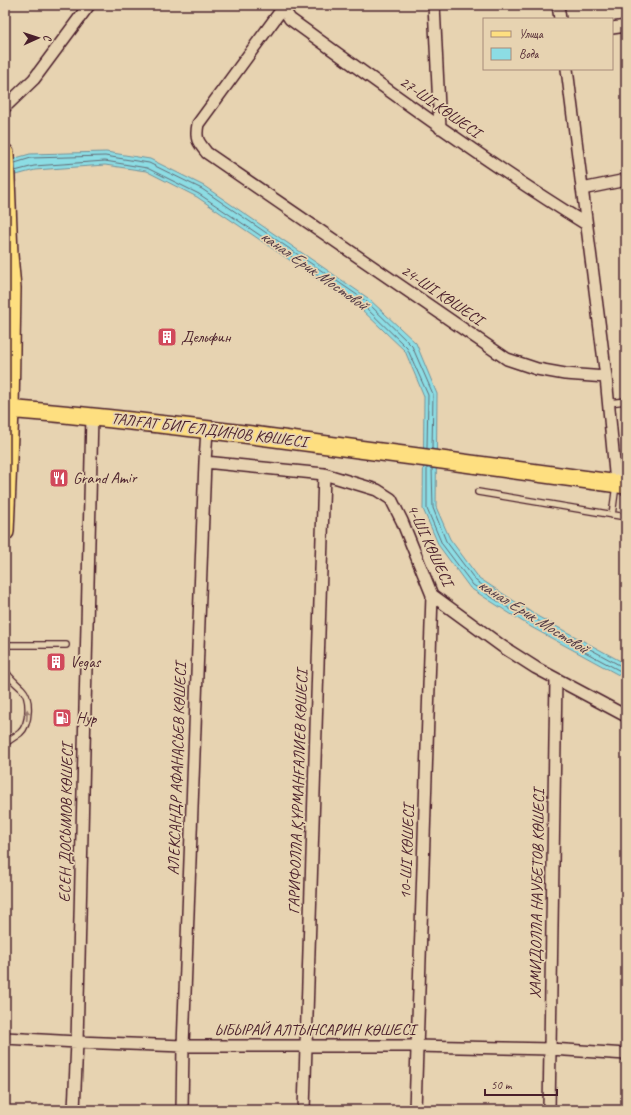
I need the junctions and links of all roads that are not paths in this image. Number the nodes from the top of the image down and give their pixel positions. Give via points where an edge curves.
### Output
1 (89, 5) edge
2 (434, 5) edge
3 (558, 5) edge
4 (284, 7) edge
5 (560, 18) edge
6 (626, 26) edge
7 (613, 28) edge
8 (566, 70) edge
9 (5, 108) edge
10 (440, 128) junction
11 (5, 153) edge
12 (626, 180) edge
13 (582, 189) junction
14 (586, 224) junction
15 (606, 377) junction
16 (10, 379) junction
17 (626, 401) edge
18 (609, 403) junction
19 (8, 409) edge
20 (36, 412) junction
21 (92, 416) junction
22 (9, 430) junction
23 (207, 430) junction
24 (205, 462) junction
25 (324, 474) junction
26 (621, 484) edge
27 (478, 492) dead end
28 (612, 515) junction
29 (626, 517) edge
30 (5, 532) edge
31 (432, 595) junction
32 (5, 645) edge
33 (66, 645) dead end
34 (5, 670) edge
35 (556, 679) junction
36 (626, 716) edge
37 (5, 744) edge
38 (5, 1038) edge
39 (77, 1042) junction
40 (183, 1046) junction
41 (416, 1046) junction
42 (306, 1047) junction
43 (551, 1049) junction
44 (626, 1054) edge
45 (74, 1110) edge
46 (182, 1110) edge
47 (304, 1110) edge
48 (415, 1110) edge
49 (549, 1110) edge

1 - 9 street via 34,79
2 - 10 street
3 - 5 street
4 - 10 street, 27-ШІ КӨШЕСІ via 290,19
4 - 15 street, 24-ШІ КӨШЕСІ via 198,124 198,142 207,154 507,359 565,374
6 - 7 street
8 - 13 street
10 - 14 street, 27-ШІ КӨШЕСІ
11 - 16 main road via 12,288
12 - 13 street
13 - 14 street
14 - 15 street
15 - 18 street
16 - 19 main road
16 - 20 main road via 23,406
17 - 18 lane
18 - 26 street
19 - 20 main road, ТАЛҒАТ БИГЕЛДИНОВ КӨШЕСІ
19 - 22 main road
20 - 21 main road, ТАЛҒАТ БИГЕЛДИНОВ КӨШЕСІ
20 - 22 main road via 18,417
21 - 23 main road, ТАЛҒАТ БИГЕЛДИНОВ КӨШЕСІ
21 - 39 street, ЕСЕН ДОСЫМОВ КӨШЕСІ
22 - 30 main road
23 - 24 street, АЛЕКСАНДР АФАНАСЬЕВ КӨШЕСІ
23 - 26 main road, ТАЛҒАТ БИГЕЛДИНОВ КӨШЕСІ
24 - 25 street, 4-ШІ КӨШЕСІ
24 - 40 street, АЛЕКСАНДР АФАНАСЬЕВ КӨШЕСІ
25 - 31 street, 4-ШІ КӨШЕСІ via 377,490 391,499
25 - 42 street, ГАРИФОЛЛА ҚҰРМАНҒАЛИЕВ КӨШЕСІ
26 - 28 lane
27 - 28 lane
28 - 29 lane
31 - 35 street, 4-ШІ КӨШЕСІ via 504,647
31 - 41 street, 10-ШІ КӨШЕСІ
32 - 33 lane
37 -> 34 lane via 26,725 28,700 23,690 14,683
35 - 36 street, 4-ШІ КӨШЕСІ
35 - 43 street, ХАМИДОЛЛА НАУБЕТОВ КӨШЕСІ
38 - 39 street, ЫБЫРАЙ АЛТЫНСАРИН КӨШЕСІ
39 - 40 street, ЫБЫРАЙ АЛТЫНСАРИН КӨШЕСІ
39 - 45 street, ЕСЕН ДОСЫМОВ КӨШЕСІ
40 - 42 street, ЫБЫРАЙ АЛТЫНСАРИН КӨШЕСІ
40 - 46 street, АЛЕКСАНДР АФАНАСЬЕВ КӨШЕСІ
41 - 42 street, ЫБЫРАЙ АЛТЫНСАРИН КӨШЕСІ
41 - 43 street, ЫБЫРАЙ АЛТЫНСАРИН КӨШЕСІ
41 - 48 street, 10-ШІ КӨШЕСІ
42 - 47 street, ГАРИФОЛЛА ҚҰРМАНҒАЛИЕВ КӨШЕСІ
43 - 44 street, ЫБЫРАЙ АЛТЫНСАРИН КӨШЕСІ
43 - 49 street, ХАМИДОЛЛА НАУБЕТОВ КӨШЕСІ

